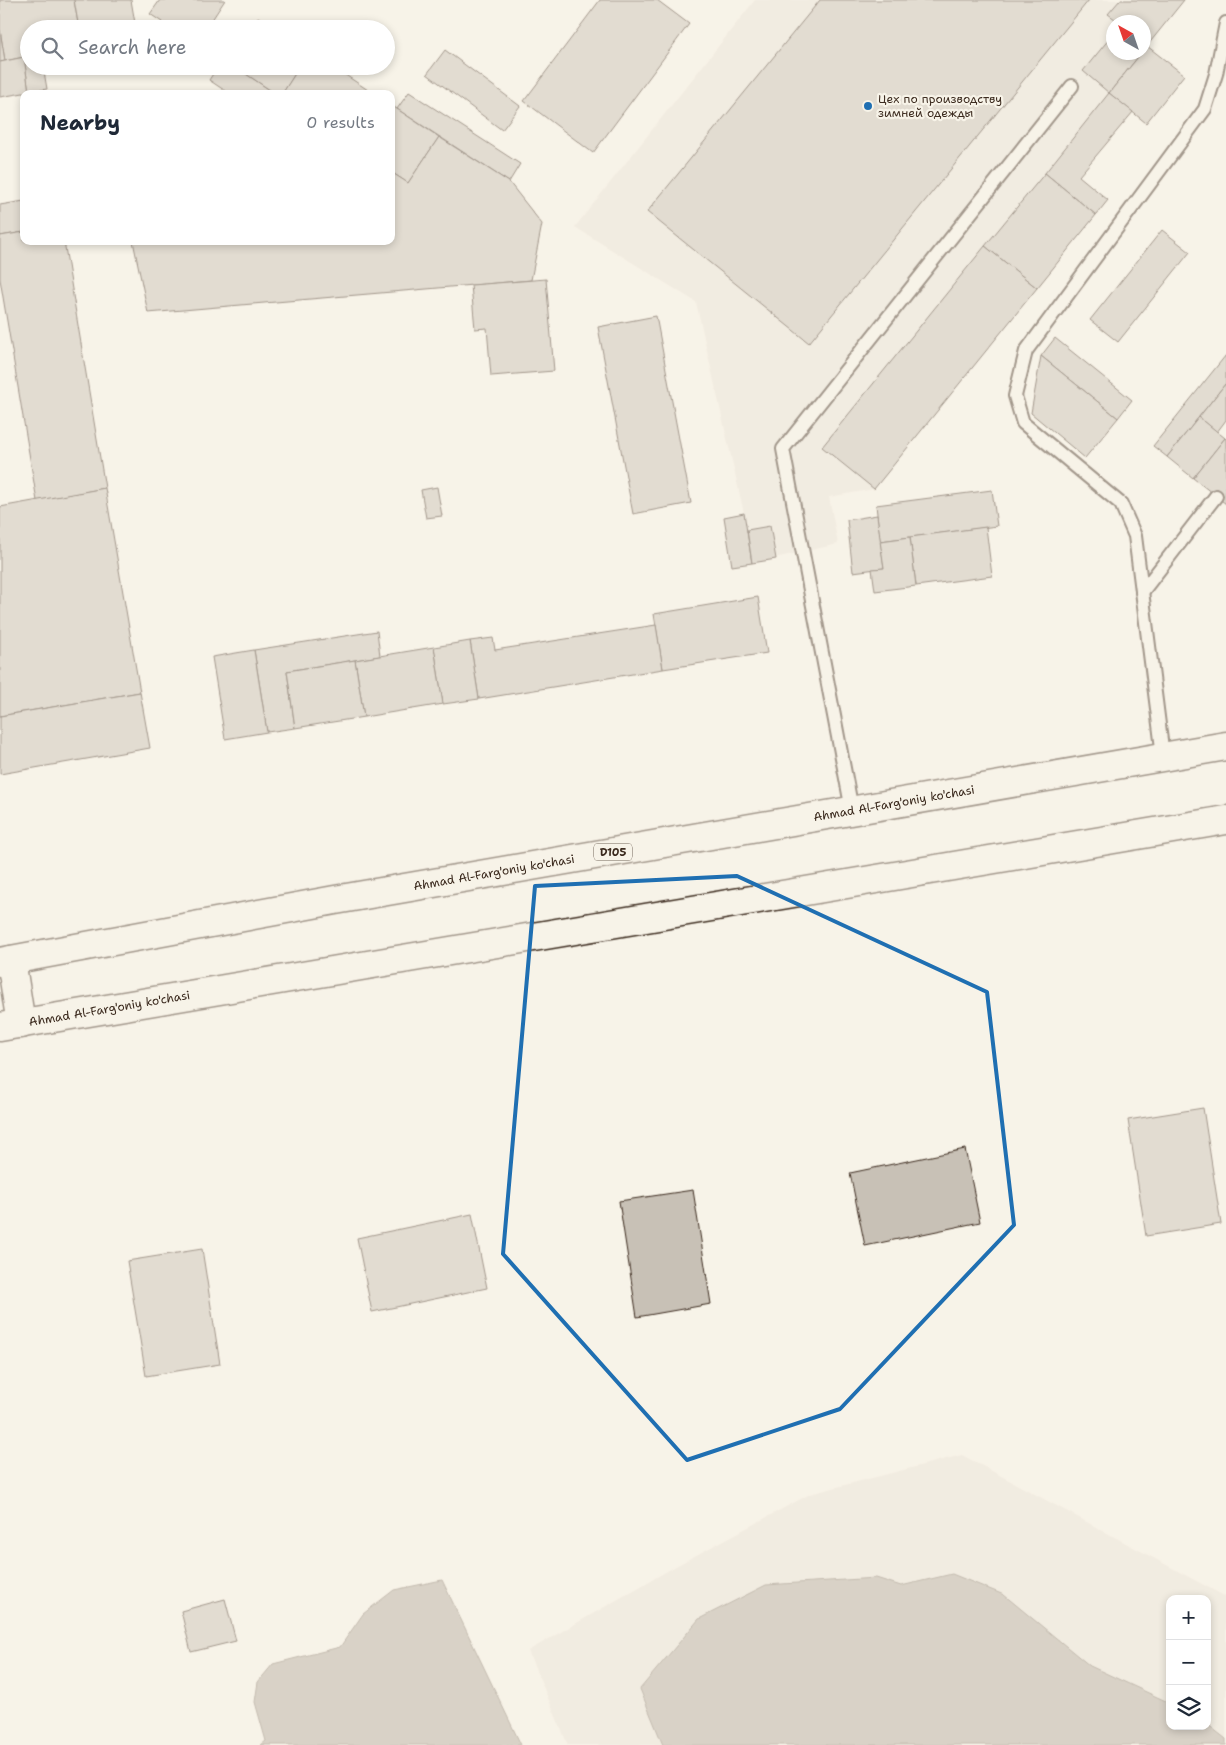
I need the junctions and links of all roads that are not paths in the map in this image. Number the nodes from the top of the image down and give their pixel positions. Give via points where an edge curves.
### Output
1 (1226, 22) edge
2 (1072, 86) dead end
3 (1216, 496) dead end
4 (1142, 592) junction
5 (1226, 746) edge
6 (1163, 756) junction
7 (852, 810) junction
8 (1226, 820) edge
9 (5, 961) edge
10 (10, 1026) edge

1 - 4 lane via 1205,109 1026,351 1014,396 1023,423 1121,504 1135,536
2 - 7 lane via 783,450
3 - 4 lane
4 - 6 lane
5 - 6 highway, Ahmad Al-Farg'oniy ko'chasi / D105
6 - 7 highway, Ahmad Al-Farg'oniy ko'chasi / D105
7 - 9 highway, Ahmad Al-Farg'oniy ko'chasi / D105
8 - 10 highway, Ahmad Al-Farg'oniy ko'chasi
9 - 10 highway

